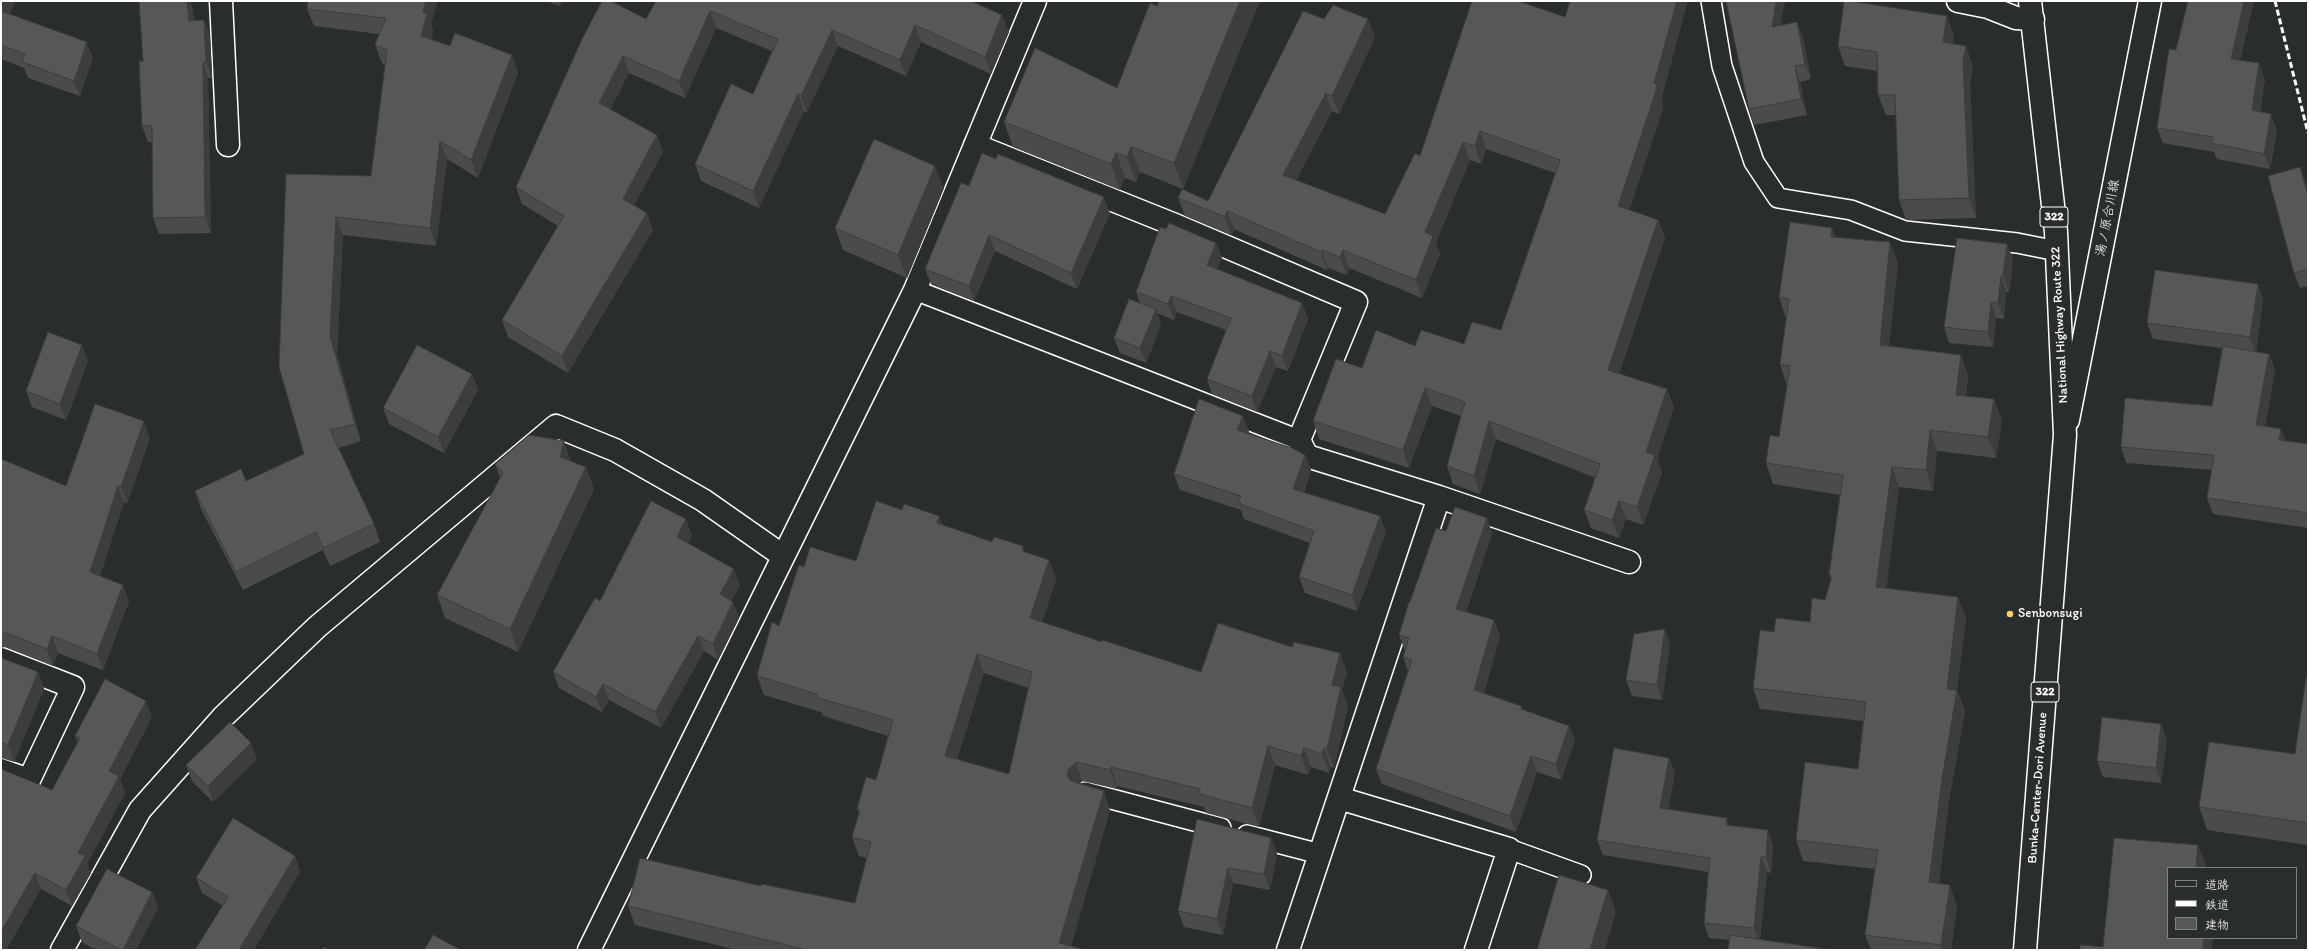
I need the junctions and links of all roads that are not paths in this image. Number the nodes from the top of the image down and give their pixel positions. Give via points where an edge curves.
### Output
1 (221, 1) edge
2 (1035, 1) edge
3 (1711, 1) edge
4 (1958, 1) edge
5 (2150, 1) edge
6 (2032, 10) edge
7 (228, 145) dead end
8 (975, 145) junction
9 (2057, 251) junction
10 (915, 290) junction
11 (2065, 435) junction
12 (1299, 440) junction
13 (1439, 497) junction
14 (783, 556) junction
15 (1629, 562) dead end
16 (1, 659) edge
17 (1, 770) edge
18 (1085, 792) edge
19 (1339, 798) junction
20 (1509, 849) junction
21 (1320, 854) junction
22 (1581, 874) dead end
23 (62, 950) edge
24 (589, 950) edge
25 (1288, 950) edge
26 (1476, 950) edge
27 (2024, 950) edge

1 - 7 main road
2 - 8 main road
3 - 9 lane via 1722,66 1754,162 1778,198 1851,210 1905,231 2017,243
4 - 6 main road via 1988,7 2016,18
5 - 11 main road, 湯ノ原合川線
6 - 9 main road, National Highway Route 322 / 322
8 - 10 main road
8 - 12 main road via 1176,225 1356,302
9 - 11 main road, National Highway Route 322 / 322
10 - 12 lane
10 - 14 main road
11 - 27 main road, Bunka-Center-Dori Avenue / 322
12 - 13 main road via 1307,456
13 - 15 main road
13 - 19 main road
14 - 23 main road via 703,500 615,450 556,426 318,627 223,717 140,810
14 - 24 main road
16 - 17 main road via 73,687 30,780
18 - 21 lane
19 - 20 main road
19 - 21 main road
20 - 22 lane
20 - 26 main road
21 - 25 main road

